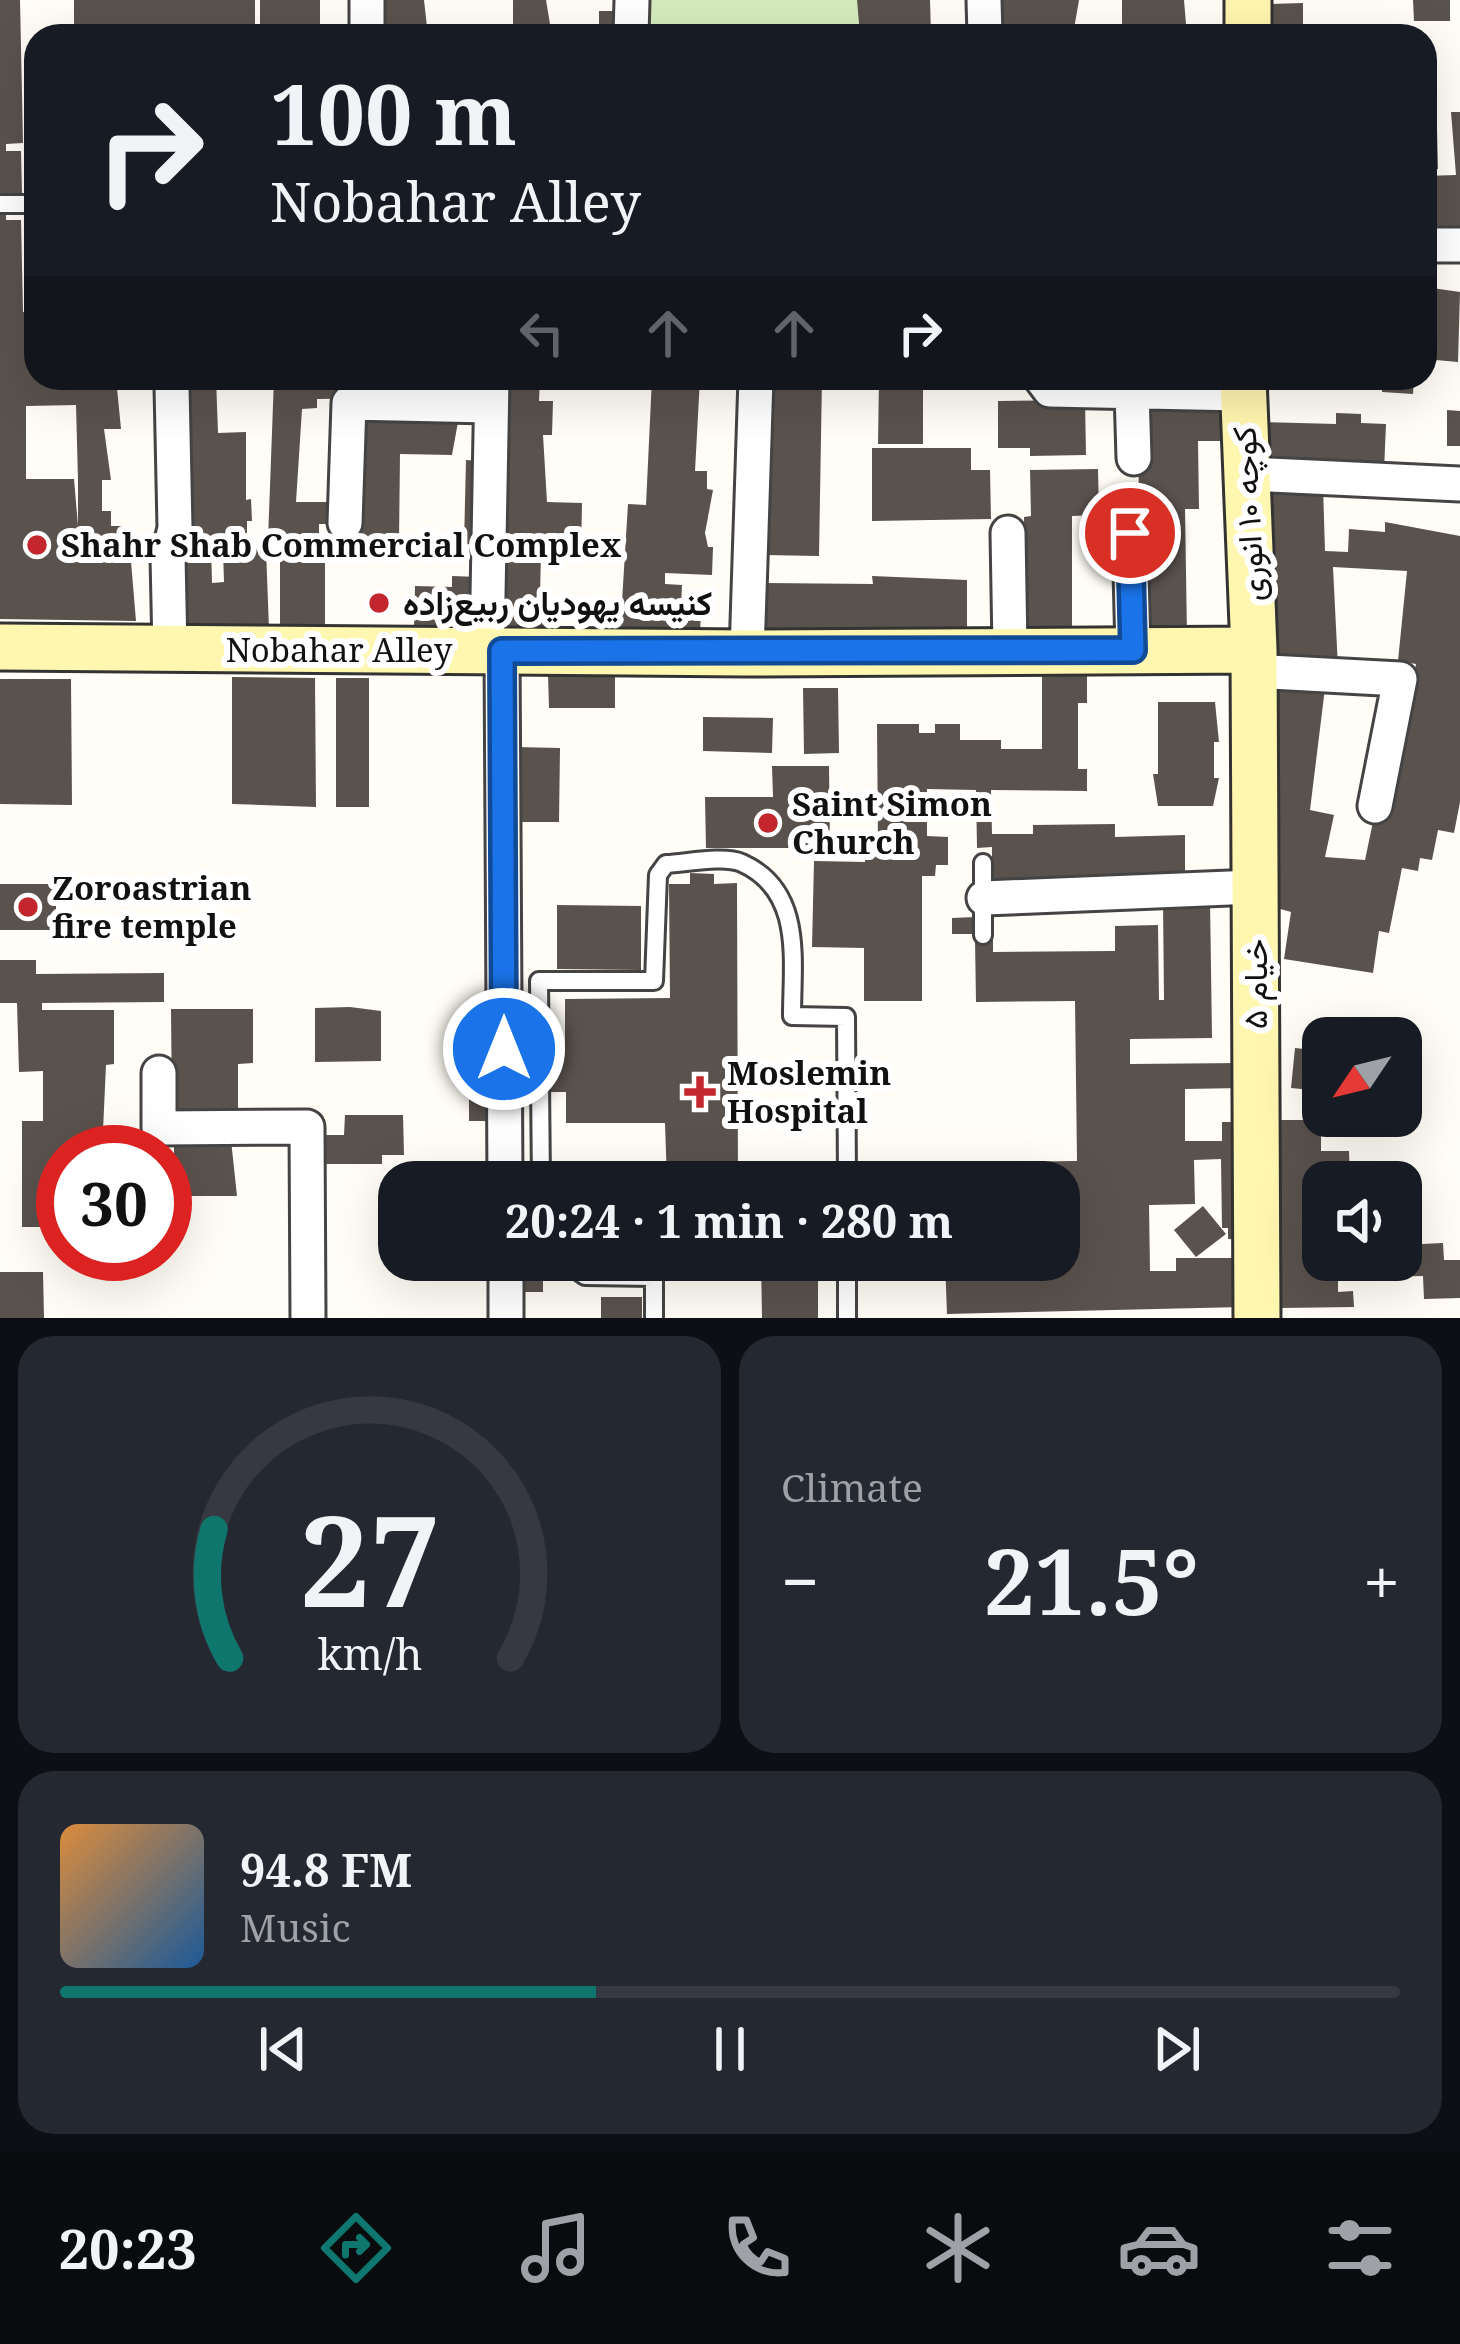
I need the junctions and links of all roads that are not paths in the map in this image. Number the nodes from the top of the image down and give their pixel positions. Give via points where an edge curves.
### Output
1 (172, 390) edge
2 (756, 390) edge
3 (1050, 390) edge
4 (1154, 390) edge
5 (1242, 390) edge
6 (1132, 391) junction
7 (491, 392) edge
8 (1134, 458) dead end
9 (1250, 474) junction
10 (1460, 484) edge
11 (345, 523) dead end
12 (1008, 533) dead end
13 (1130, 533) dead end
14 (0, 646) edge
15 (170, 650) junction
16 (1010, 650) junction
17 (1133, 650) junction
18 (494, 651) junction
19 (747, 653) junction
20 (1253, 661) junction
21 (1376, 806) dead end
22 (983, 863) dead end
23 (1254, 887) junction
24 (984, 898) junction
25 (983, 935) dead end
26 (159, 1073) dead end
27 (506, 1161) edge
28 (541, 1161) edge
29 (847, 1161) edge
30 (506, 1281) edge
31 (654, 1281) edge
32 (847, 1281) edge
33 (308, 1318) edge
34 (506, 1318) edge
35 (654, 1318) edge
36 (847, 1318) edge
37 (1257, 1318) edge

1 - 15 street
2 - 19 street
3 - 6 street
4 - 6 street
5 - 9 street, کوچه ۱۰ انوری
6 - 8 street
7 - 11 street via 349,404
7 - 18 street
9 - 10 street
9 - 20 street, کوچه ۱۰ انوری
12 - 16 street
13 - 17 street
14 - 15 street, Nobahar Alley
15 - 18 street, Nobahar Alley
16 - 17 street, Nobahar Alley
16 - 19 street, Nobahar Alley
17 - 20 street, Nobahar Alley
18 - 19 street, Nobahar Alley
18 - 27 street
20 - 21 street via 1400,679
20 - 23 street, ۵ خیام
22 - 24 lane
23 - 24 street
23 - 37 street, ۵ خیام
24 - 25 lane
26 - 33 street via 159,1128 307,1127
28 - 29 lane via 539,981 654,981 658,875 666,864 740,861 779,892 791,922 792,1016 846,1017
30 - 34 street
31 - 35 lane
32 - 36 lane

